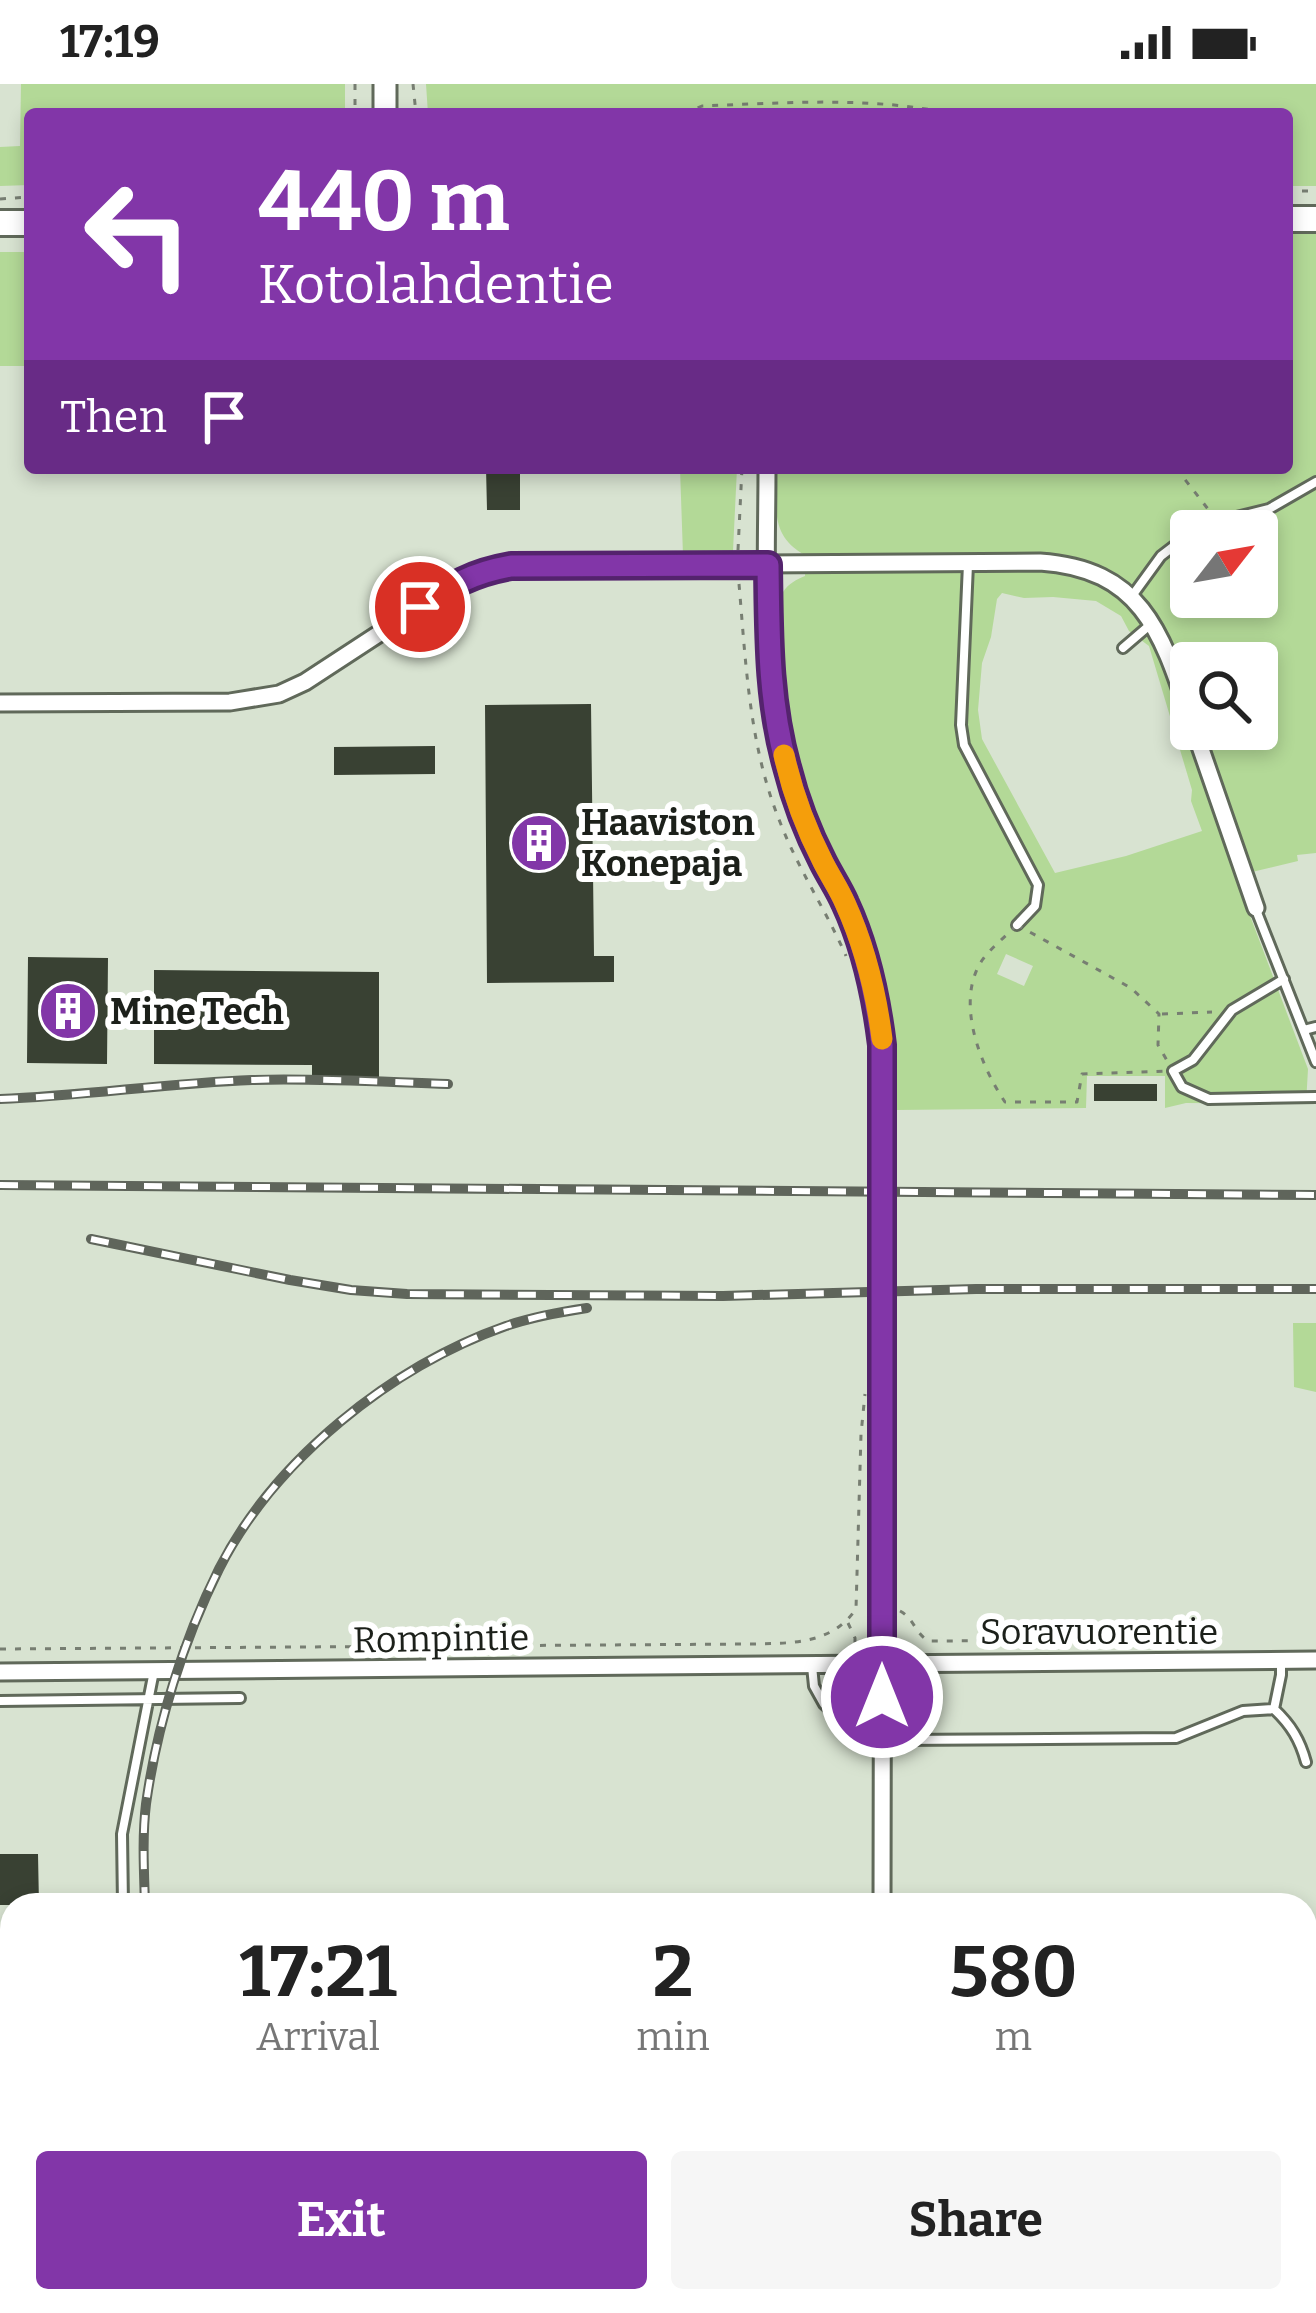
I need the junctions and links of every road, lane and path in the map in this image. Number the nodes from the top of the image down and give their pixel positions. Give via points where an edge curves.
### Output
1 (752, 105) joint
2 (697, 108) edge
3 (909, 108) edge
4 (767, 474) edge
5 (1180, 474) edge
6 (1316, 482) edge
7 (1208, 510) edge
8 (1265, 510) edge
9 (1170, 549) edge
10 (968, 562) junction
11 (768, 565) junction
12 (1132, 596) junction
13 (1152, 623) junction
14 (1123, 648) dead end
15 (1170, 659) edge
16 (0, 703) edge
17 (1201, 750) edge
18 (1256, 908) joint
19 (1017, 925) junction
20 (1284, 979) junction
21 (1232, 1010) junction
22 (1159, 1013) junction
23 (1316, 1027) edge
24 (1304, 1030) junction
25 (1316, 1062) edge
26 (1172, 1071) junction
27 (1316, 1096) edge
28 (866, 1387) dead end
29 (856, 1609) junction
30 (882, 1609) junction
31 (848, 1621) junction
32 (0, 1649) edge
33 (1199, 1660) junction
34 (1281, 1660) junction
35 (1316, 1660) edge
36 (855, 1664) junction
37 (882, 1664) junction
38 (812, 1665) junction
39 (154, 1671) junction
40 (0, 1672) edge
41 (882, 1697) junction
42 (240, 1699) dead end
43 (146, 1700) junction
44 (0, 1701) edge
45 (1274, 1709) junction
46 (883, 1736) junction
47 (1306, 1762) dead end
48 (123, 1893) edge
49 (882, 1893) edge

1 - 2 path
1 - 3 path
4 - 11 street
5 - 7 path
6 - 8 lane
9 - 12 lane
10 - 11 street
10 - 12 street via 1065,564
10 - 19 lane via 961,725 1038,885 1035,906
11 - 16 street via 511,566 458,582 279,694 230,702
11 - 30 street, bridge via 772,697 787,767 867,962 878,1012
12 - 13 street
13 - 14 lane
13 - 15 street
17 - 18 street
18 - 20 lane
19 - 22 path via 1131,988
19 - 26 path via 982,961 970,1000 991,1081 1005,1102 1077,1102 1082,1073
20 - 21 lane
20 - 24 lane
21 - 22 path
21 - 26 lane via 1192,1060
22 - 26 path via 1159,1045
23 - 24 lane
24 - 25 lane
26 - 27 lane via 1182,1087 1209,1099
28 - 29 path
29 - 30 path
29 - 31 path
30 - 33 path via 904,1613 929,1641 1169,1640
30 - 37 street
31 - 32 path via 801,1643
31 - 36 path
33 - 34 street, Soravuorentie
33 - 37 street, Soravuorentie
34 - 35 street, Soravuorentie
34 - 45 lane
36 - 37 street, Rompintie
36 - 38 street, Rompintie
36 - 41 path via 863,1697
37 - 41 street
38 - 39 street, Rompintie
38 - 46 lane via 824,1704 846,1724
39 - 40 street, Rompintie
39 - 43 lane
41 - 46 street
42 - 43 lane
43 - 44 lane
43 - 48 lane via 122,1834
45 - 46 lane via 1243,1711 1176,1738
45 - 47 lane
46 - 49 street

